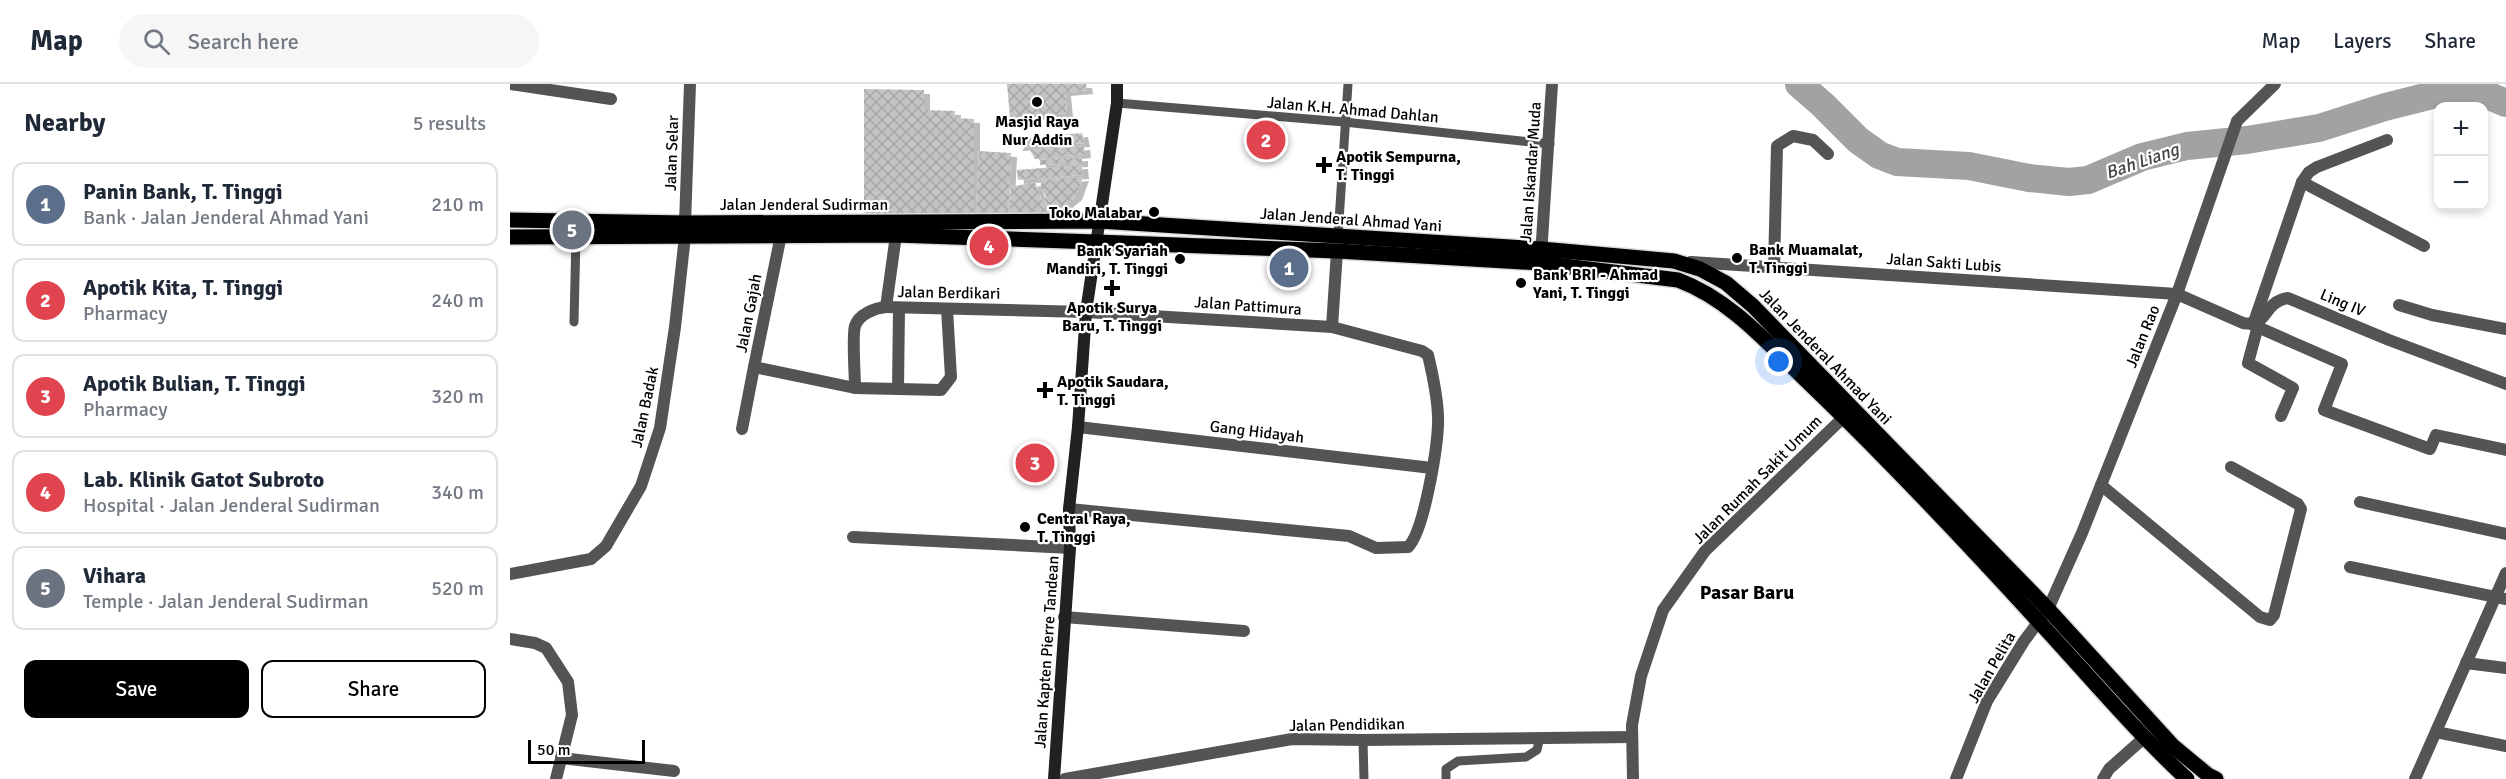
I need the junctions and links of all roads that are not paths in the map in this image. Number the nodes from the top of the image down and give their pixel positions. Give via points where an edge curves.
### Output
1 (510, 84) edge
2 (690, 84) edge
3 (1117, 84) edge
4 (1348, 84) edge
5 (1552, 84) edge
6 (2275, 84) edge
7 (611, 99) dead end
8 (1117, 103) junction
9 (1344, 122) junction
10 (2387, 140) dead end
11 (1550, 144) junction
12 (1828, 154) dead end
13 (2302, 182) junction
14 (510, 220) edge
15 (1099, 221) junction
16 (685, 229) junction
17 (781, 235) junction
18 (896, 235) junction
19 (576, 236) junction
20 (510, 237) edge
21 (1096, 242) junction
22 (1338, 244) junction
23 (2424, 246) dead end
24 (1541, 256) junction
25 (1674, 261) junction
26 (1774, 268) junction
27 (2176, 294) junction
28 (2399, 305) dead end
29 (886, 307) junction
30 (899, 308) junction
31 (947, 309) junction
32 (1086, 312) junction
33 (574, 322) dead end
34 (2257, 325) junction
35 (1332, 327) junction
36 (2506, 329) edge
37 (754, 367) junction
38 (2506, 384) edge
39 (855, 388) junction
40 (898, 389) junction
41 (1848, 412) junction
42 (2281, 416) dead end
43 (1078, 427) junction
44 (742, 429) dead end
45 (2506, 450) edge
46 (2231, 467) dead end
47 (1432, 468) junction
48 (2101, 485) junction
49 (2361, 502) dead end
50 (1070, 509) junction
51 (2506, 534) edge
52 (853, 537) dead end
53 (1070, 548) junction
54 (2350, 567) dead end
55 (2506, 573) edge
56 (510, 574) edge
57 (2501, 597) edge
58 (2043, 615) junction
59 (1064, 617) junction
60 (1244, 631) dead end
61 (510, 639) edge
62 (2466, 663) junction
63 (2506, 668) edge
64 (2436, 732) junction
65 (1540, 737) junction
66 (1632, 737) junction
67 (2145, 737) junction
68 (1363, 740) junction
69 (2506, 746) edge
70 (561, 758) junction
71 (674, 771) dead end
72 (556, 779) edge
73 (1054, 779) edge
74 (1065, 779) edge
75 (1364, 779) edge
76 (1446, 779) edge
77 (1633, 779) edge
78 (1956, 779) edge
79 (2103, 779) edge
80 (2187, 779) edge
81 (2216, 779) edge
82 (2415, 779) edge

1 - 7 street
2 - 16 street, Jalan Selar
3 - 8 main road, Jalan Kapten Pierre Tandean
4 - 9 lane
5 - 11 street, Jalan Iskandar Muda
6 - 27 street, Jalan Rao via 2237,121
8 - 9 lane, Jalan K.H. Ahmad Dahlan
8 - 15 main road, Jalan Kapten Pierre Tandean
9 - 11 lane, Jalan K.H. Ahmad Dahlan
9 - 22 lane
10 - 13 street via 2318,167
11 - 24 street, Jalan Iskandar Muda
12 - 26 street via 1813,140 1793,136 1778,146
13 - 23 street
13 - 34 street
14 - 16 main road, Jalan Jenderal Sudirman
15 - 16 main road, Jalan Jenderal Sudirman
15 - 21 main road, Jalan Kapten Pierre Tandean
15 - 22 main road, Jalan Jenderal Ahmad Yani
16 - 17 main road, Jalan Jenderal Sudirman
16 - 19 main road, Jalan Jenderal Sudirman
16 - 56 street, Jalan Badak via 660,428 641,486 606,546 591,558
17 - 18 main road, Jalan Jenderal Sudirman
17 - 37 street, Jalan Gajah
18 - 21 main road, Jalan Jenderal Sudirman
18 - 29 street, Jalan Berdikari
19 - 20 main road, Jalan Jenderal Sudirman
19 - 33 lane
21 - 22 main road, Jalan Jenderal Ahmad Yani
21 - 32 main road, Jalan Kapten Pierre Tandean
22 - 24 main road, Jalan Jenderal Ahmad Yani
22 - 35 street
24 - 25 main road, Jalan Jenderal Ahmad Yani
24 - 41 main road, Jalan Jenderal Ahmad Yani via 1678,280 1696,287 1721,301
25 - 26 street, Jalan Sakti Lubis
25 - 41 main road, Jalan Jenderal Ahmad Yani via 1726,283 1753,306
26 - 27 street, Jalan Sakti Lubis
27 - 34 street via 2242,324
27 - 48 street, Jalan Rao
28 - 36 street
29 - 30 street, Jalan Berdikari
29 - 39 street via 876,308 855,326
30 - 31 street, Jalan Berdikari
30 - 40 street
31 - 32 street, Jalan Berdikari
31 - 40 street, Jalan Gajah via 951,377 947,384 935,391
32 - 35 street, Jalan Pattimura
32 - 43 main road, Jalan Kapten Pierre Tandean
34 - 38 street, Ling IV via 2271,304 2288,298
34 - 42 street via 2248,363 2293,388
34 - 45 street via 2342,364 2324,410 2430,449 2436,435
35 - 47 street, Jalan Pattimura via 1422,351 1428,356 1438,423
37 - 39 street, Jalan Gajah
37 - 44 street
39 - 40 street, Jalan Gajah
41 - 58 main road, Jalan Jenderal Ahmad Yani
41 - 66 street, Jalan Rumah Sakit Umum via 1705,551 1663,610 1641,676
43 - 47 street, Gang Hidayah
43 - 50 main road, Jalan Kapten Pierre Tandean
46 - 48 street via 2301,509 2270,620 2260,617
47 - 50 street via 1419,530 1408,547 1376,548 1348,536
48 - 58 street, Jalan Rao
49 - 51 street
50 - 53 main road, Jalan Kapten Pierre Tandean
52 - 53 street
53 - 59 main road, Jalan Kapten Pierre Tandean
54 - 57 street
55 - 57 street
57 - 62 street
58 - 67 main road, Jalan Jenderal Ahmad Yani
58 - 78 street, Jalan Pelita via 1987,700
58 - 81 main road, Jalan Jenderal Ahmad Yani via 2173,746
59 - 60 street
59 - 73 main road, Jalan Kapten Pierre Tandean
61 - 70 street via 546,648 568,682 572,715
62 - 63 street
62 - 64 street
64 - 69 street
64 - 82 street
65 - 66 street, Jalan Pendidikan
65 - 68 street, Jalan Pendidikan
65 - 76 lane via 1537,750 1526,757 1458,761 1446,770
66 - 77 street, Jalan Rumah Sakit Umum
67 - 79 street
67 - 80 main road, Jalan Jenderal Ahmad Yani
68 - 74 street, Jalan Pendidikan via 1292,739
68 - 75 lane
70 - 71 street
70 - 72 street

